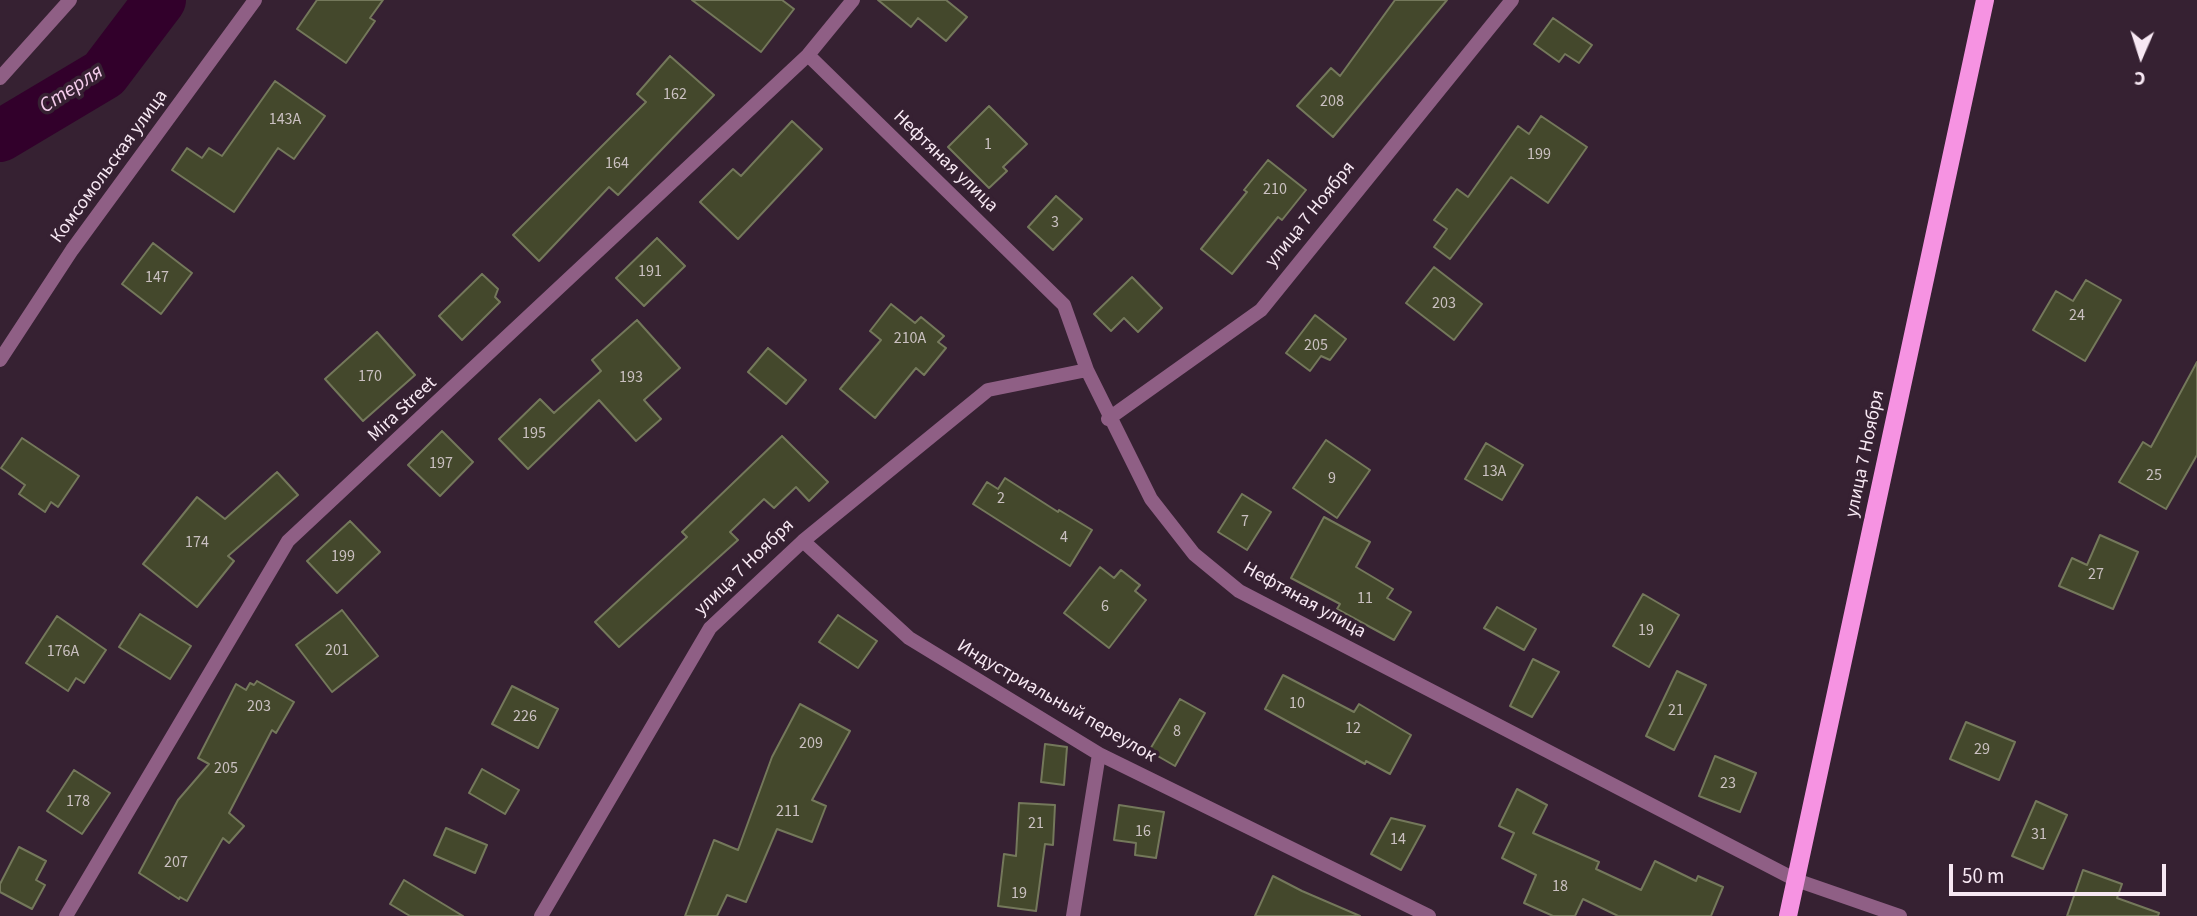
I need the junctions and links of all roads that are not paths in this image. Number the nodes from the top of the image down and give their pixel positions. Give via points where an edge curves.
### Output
1 (71, 0) edge
2 (255, 0) edge
3 (853, 0) edge
4 (1512, 0) edge
5 (1985, 0) edge
6 (808, 55) junction
7 (0, 78) edge
8 (0, 360) edge
9 (1087, 370) junction
10 (1108, 419) junction
11 (803, 541) junction
12 (1099, 754) junction
13 (1796, 880) junction
14 (66, 916) edge
15 (541, 916) edge
16 (1073, 916) edge
17 (1429, 916) edge
18 (1788, 916) edge
19 (1900, 916) edge

1 - 7 street
2 - 8 street, Комсомольская улица via 72,250
3 - 6 street, Mira Street
4 - 10 street, улица 7 Ноября via 1261,310
5 - 13 main road, улица 7 Ноября
6 - 9 street, Нефтяная улица via 1064,305
6 - 14 street, Mira Street via 288,541
9 - 10 street, Нефтяная улица
9 - 11 street, улица 7 Ноября via 988,390
10 - 13 street, Нефтяная улица via 1151,499 1194,554 1239,591
11 - 12 street, Индустриальный переулок via 909,639
11 - 15 street, улица 7 Ноября via 710,628
12 - 16 street
12 - 17 street, Индустриальный переулок
13 - 18 main road, улица 7 Ноября
13 - 19 street, Нефтяная улица

